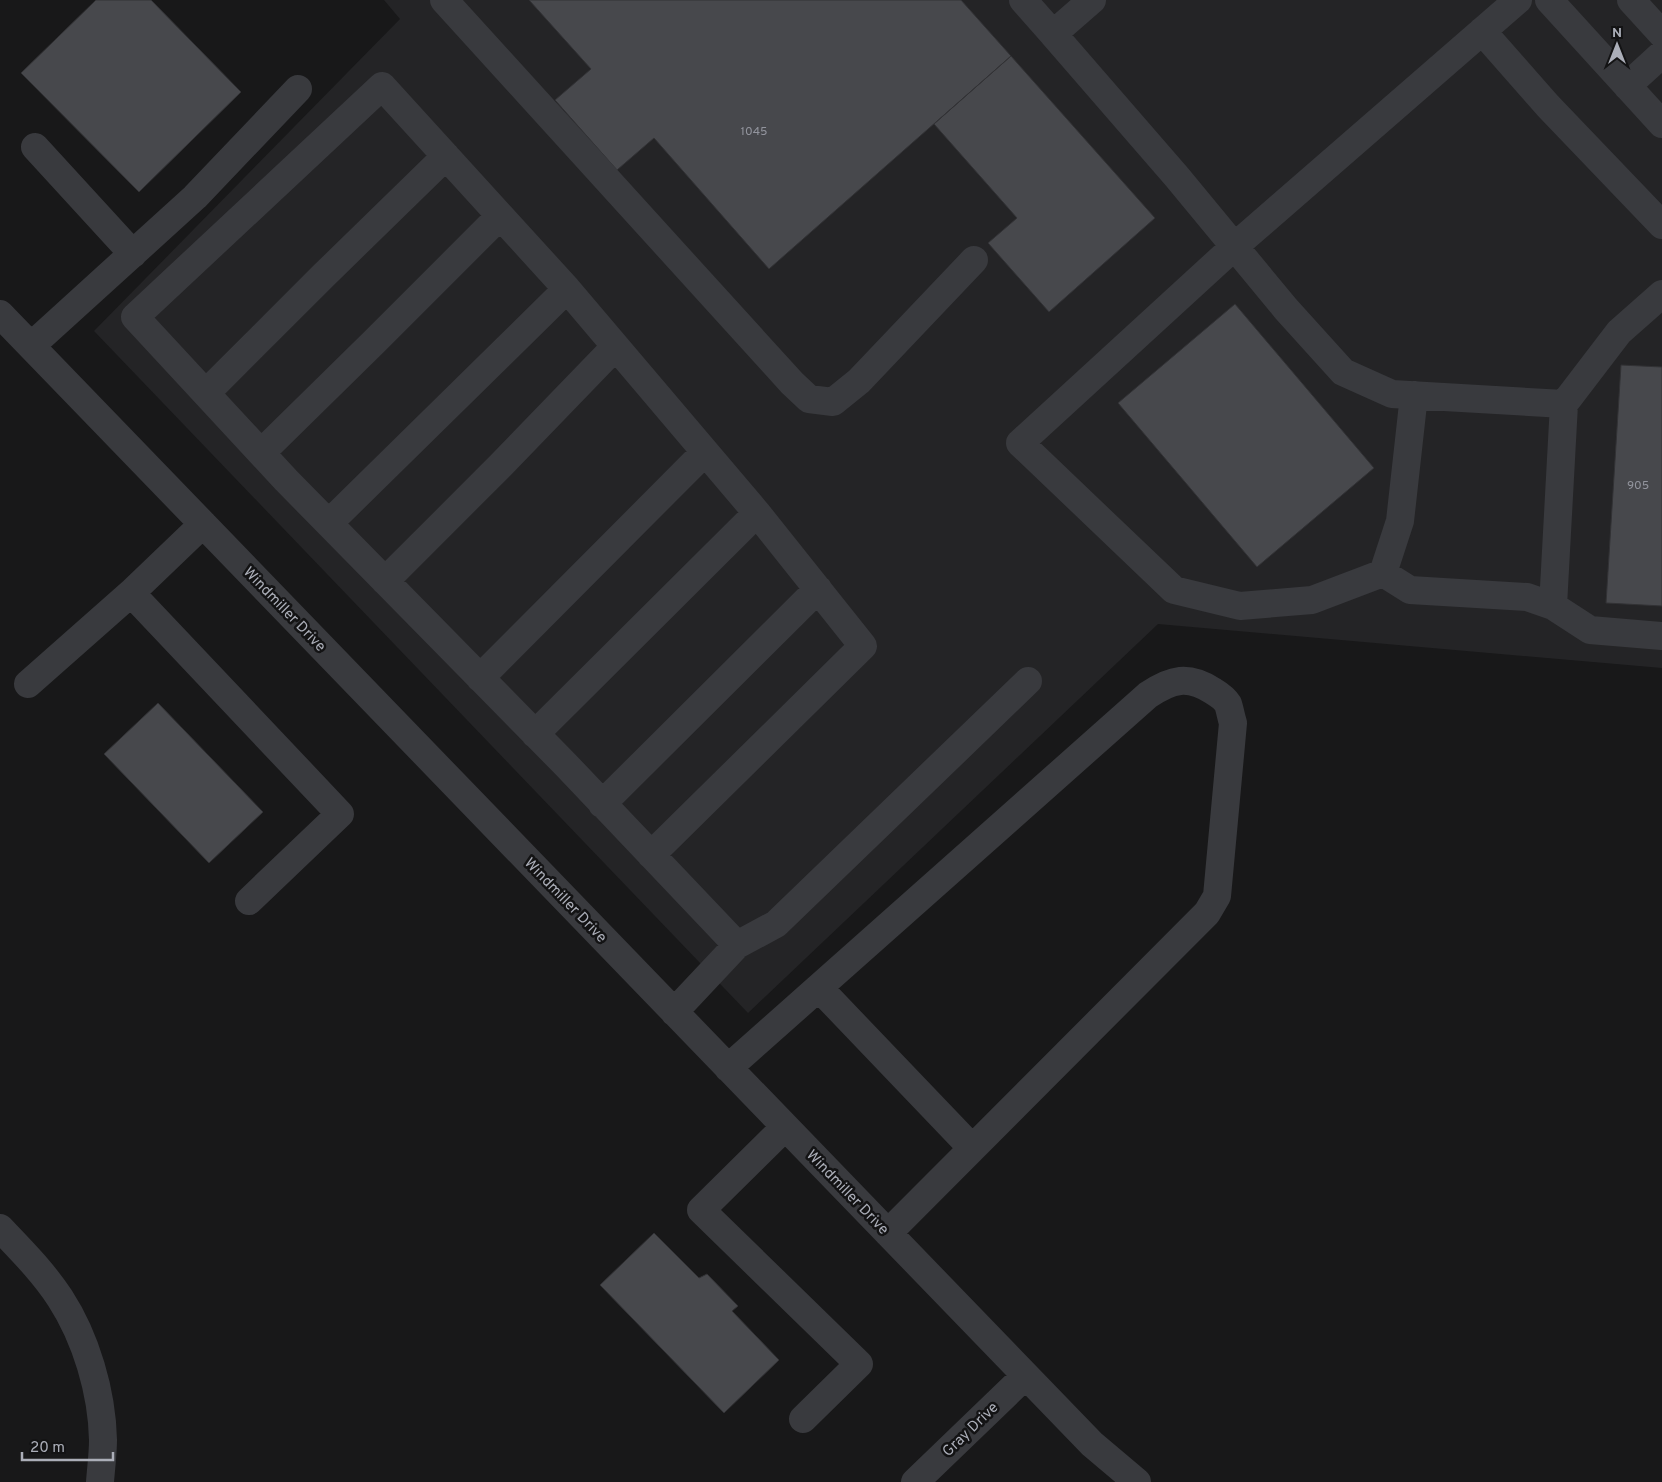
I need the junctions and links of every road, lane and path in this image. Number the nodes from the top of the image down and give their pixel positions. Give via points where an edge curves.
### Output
1 (444, 0) edge
2 (1023, 0) edge
3 (1092, 0) edge
4 (1518, 0) edge
5 (1549, 0) edge
6 (1631, 0) edge
7 (1482, 31) junction
8 (1054, 34) junction
9 (1662, 34) edge
10 (1662, 54) edge
11 (1627, 86) junction
12 (298, 89) dead end
13 (1662, 124) edge
14 (35, 147) dead end
15 (446, 156) junction
16 (500, 216) junction
17 (1662, 225) edge
18 (1234, 246) junction
19 (133, 254) junction
20 (974, 260) dead end
21 (567, 290) junction
22 (1662, 294) edge
23 (0, 314) edge
24 (31, 346) junction
25 (615, 346) junction
26 (206, 393) junction
27 (1414, 396) junction
28 (1564, 404) junction
29 (705, 452) junction
30 (261, 453) junction
31 (757, 513) junction
32 (329, 523) junction
33 (203, 524) junction
34 (1383, 572) junction
35 (385, 581) junction
36 (818, 589) junction
37 (131, 593) junction
38 (1553, 606) junction
39 (1662, 636) edge
40 (480, 678) junction
41 (1028, 680) dead end
42 (28, 684) dead end
43 (535, 734) junction
44 (602, 804) junction
45 (651, 855) junction
46 (249, 901) dead end
47 (737, 946) junction
48 (819, 988) junction
49 (674, 1012) junction
50 (728, 1068) junction
51 (785, 1127) junction
52 (972, 1148) junction
53 (0, 1228) edge
54 (888, 1233) junction
55 (1026, 1376) junction
56 (803, 1419) dead end
57 (100, 1482) edge
58 (915, 1482) edge
59 (1137, 1482) edge

1 - 20 street via 809,399 833,402 859,381
2 - 8 street
3 - 8 street
4 - 7 street
5 - 11 street
6 - 9 street
7 - 17 street via 1548,106
7 - 18 street
8 - 18 street
10 - 11 street
11 - 13 street
12 - 19 street via 195,197
14 - 19 street
15 - 16 street
15 - 26 street
15 - 26 street via 382,86 135,317
16 - 21 street
16 - 30 street
18 - 27 street via 1343,372 1392,394
18 - 34 street via 1020,443 1174,590 1240,606 1312,600
19 - 24 street
21 - 25 street
21 - 32 street
22 - 28 street via 1619,332
23 - 24 street, Windmiller Drive
24 - 33 street, Windmiller Drive
25 - 29 street
25 - 35 street
26 - 30 street
27 - 28 street
27 - 34 street via 1400,521
28 - 38 street
29 - 31 street
29 - 40 street
30 - 32 street
31 - 36 street
31 - 43 street
32 - 35 street
33 - 37 street
33 - 49 street, Windmiller Drive
34 - 38 street via 1410,590 1527,597
35 - 40 street
36 - 44 street
36 - 45 street via 863,646
37 - 42 street
37 - 46 street via 340,814
38 - 39 street via 1590,630
40 - 43 street
41 - 47 street via 776,924
43 - 44 street
44 - 45 street
45 - 47 street
47 - 49 street
48 - 50 street
48 - 52 street
48 - 52 street via 1148,695 1179,680 1200,682 1228,703 1233,723 1217,896 1207,913
49 - 50 street, Windmiller Drive
50 - 51 street, Windmiller Drive
51 - 54 street, Windmiller Drive
51 - 56 street via 701,1210 859,1364
52 - 54 street
53 - 57 street via 46,1279 73,1321 91,1368 101,1417
54 - 55 street, Windmiller Drive
55 - 58 street, Gray Drive
55 - 59 street, Windmiller Drive via 1092,1444

